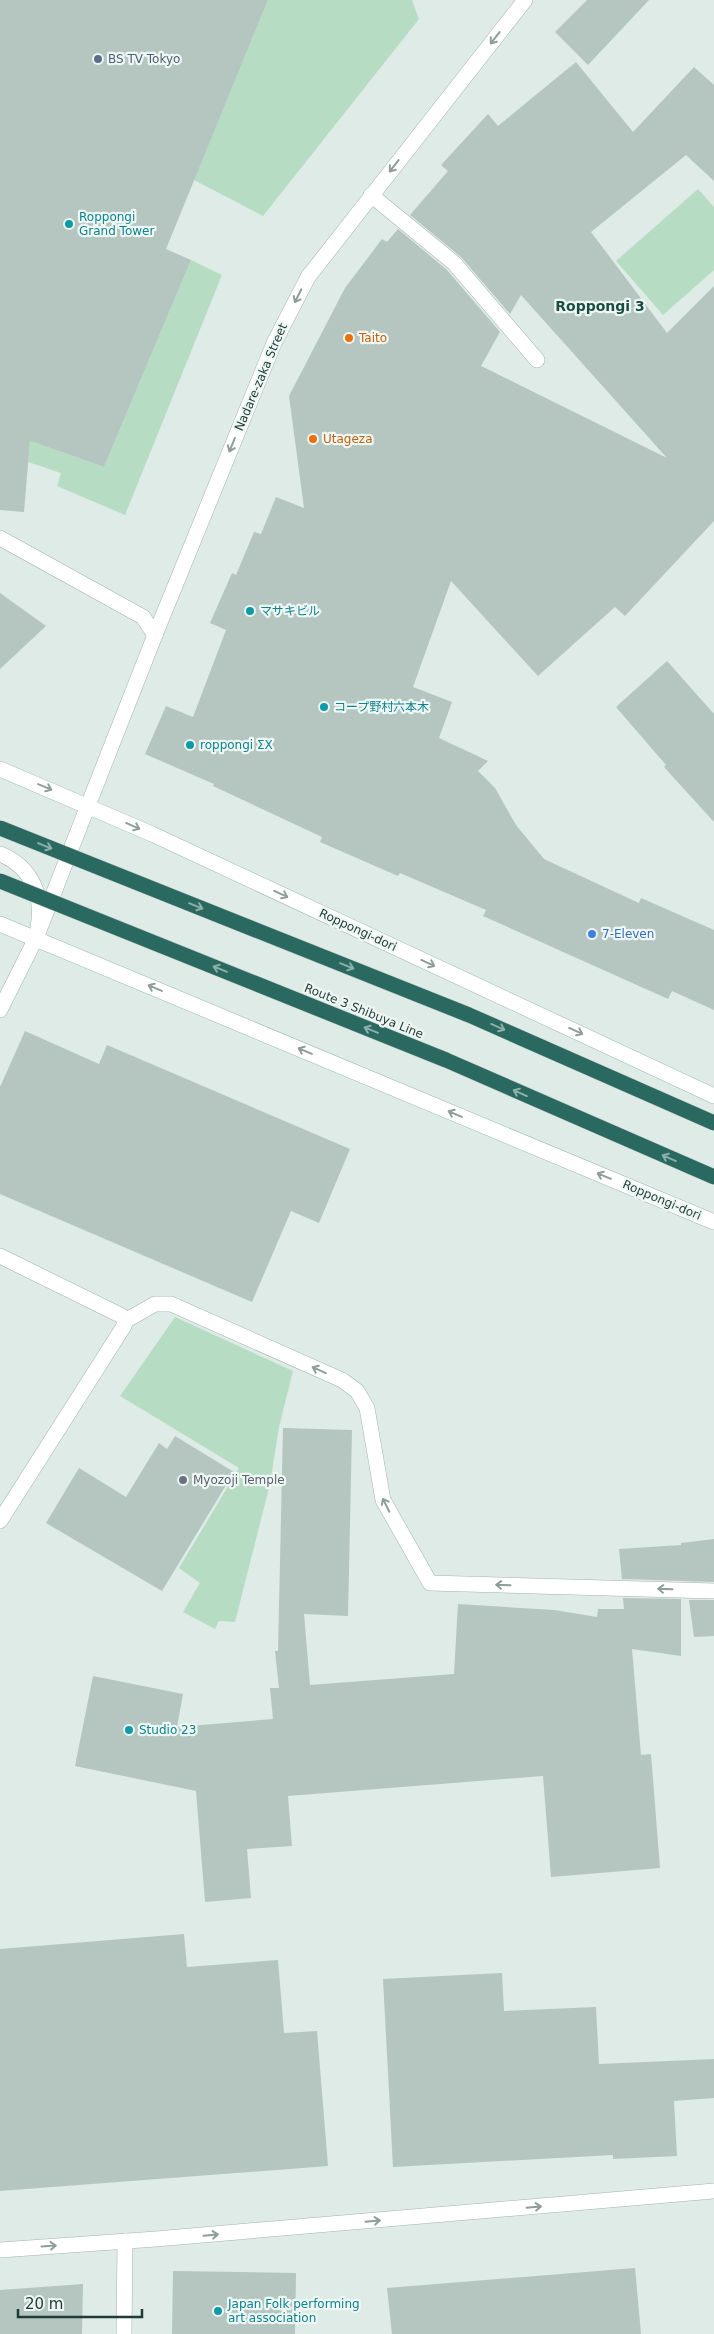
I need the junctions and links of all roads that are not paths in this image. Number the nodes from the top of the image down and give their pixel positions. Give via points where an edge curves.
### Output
1 (525, 0) edge
2 (371, 195) junction
3 (537, 360) dead end
4 (0, 538) edge
5 (154, 635) junction
6 (0, 769) edge
7 (89, 806) junction
8 (0, 828) edge
9 (0, 854) edge
10 (0, 881) edge
11 (0, 924) edge
12 (36, 938) junction
13 (0, 1010) edge
14 (714, 1096) edge
15 (714, 1123) edge
16 (714, 1177) edge
17 (714, 1222) edge
18 (0, 1256) edge
19 (125, 1321) junction
20 (0, 1521) edge
21 (714, 1591) edge
22 (714, 2191) edge
23 (125, 2241) junction
24 (0, 2250) edge
25 (124, 2334) edge

1 -> 2 street, Nadare-zaka Street
2 - 3 street via 454,263
2 -> 5 street, Nadare-zaka Street via 308,277 274,343
4 - 5 street via 143,617
5 - 7 street, Nadare-zaka Street
6 -> 7 street, Roppongi-dori
7 - 12 street, Nadare-zaka Street
7 -> 14 street, Roppongi-dori
8 -> 15 highway, bridge via 469,1015
9 - 12 street via 27,872 37,890 41,912
16 -> 10 highway, Route 3 Shibuya Line, bridge via 446,1060
11 - 12 street, Roppongi-dori
12 - 13 street
17 -> 12 street, Roppongi-dori
18 - 19 street via 122,1316
19 - 20 street
21 -> 19 street via 430,1583 382,1500 367,1408 357,1391 342,1380 171,1304 155,1304
23 -> 22 street
24 -> 23 street
23 - 25 street

